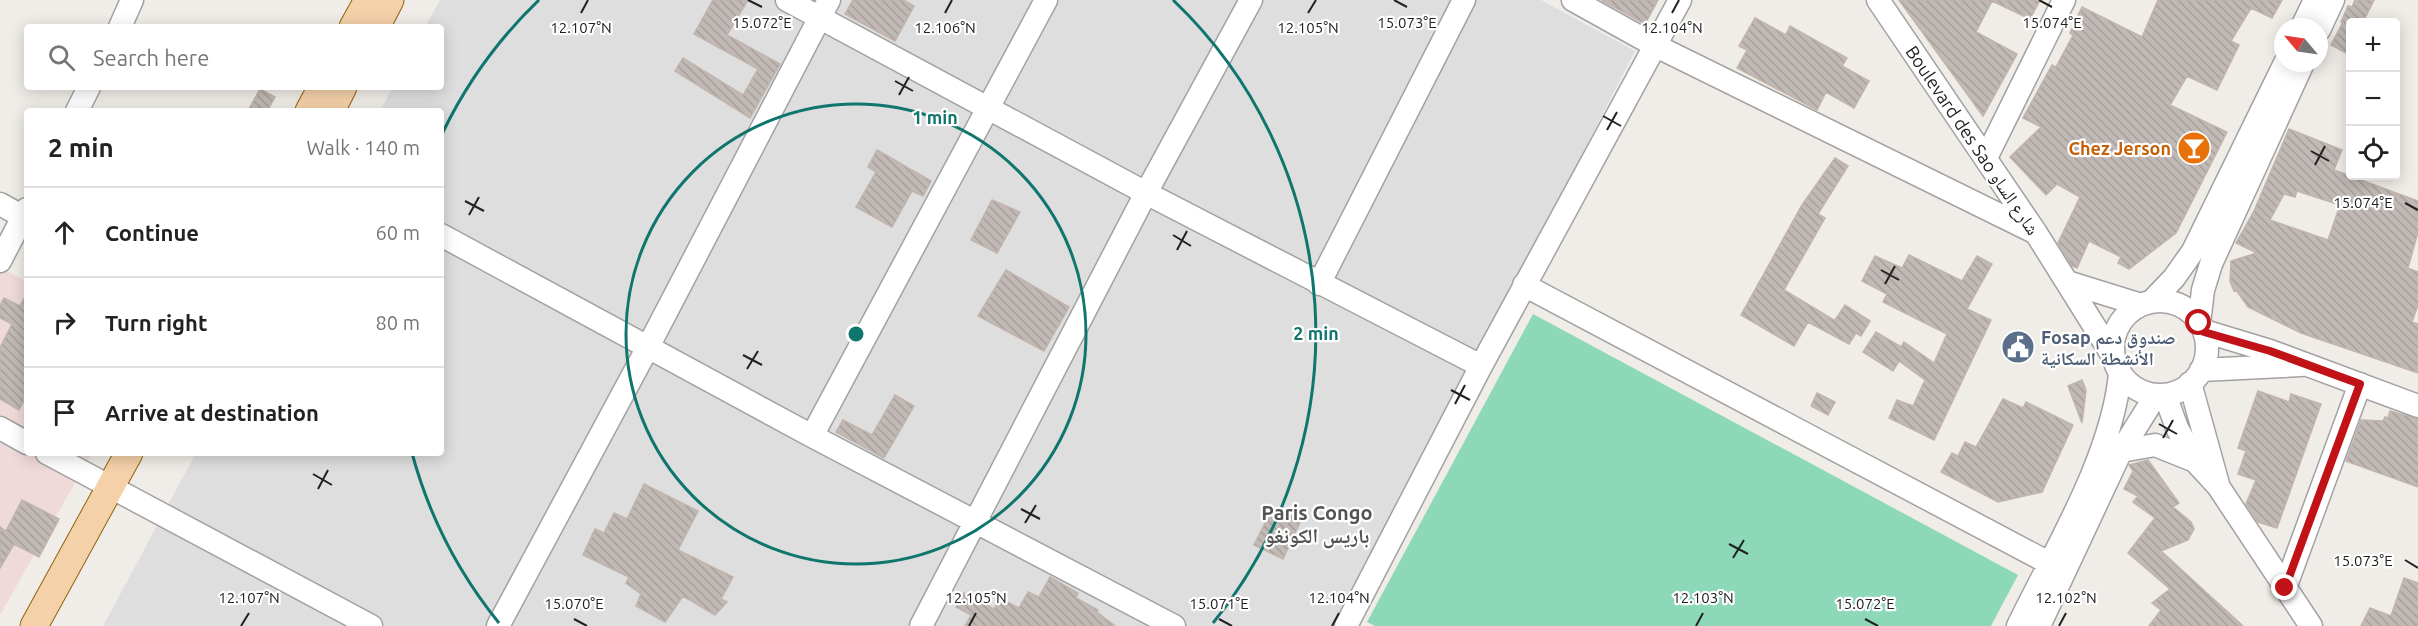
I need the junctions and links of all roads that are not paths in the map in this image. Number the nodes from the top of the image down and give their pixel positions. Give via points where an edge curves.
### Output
1 (132, 0) edge
2 (368, 0) edge
3 (390, 0) edge
4 (787, 0) edge
5 (1046, 0) edge
6 (1251, 0) edge
7 (1464, 0) edge
8 (1573, 0) edge
9 (1680, 0) edge
10 (1878, 0) edge
11 (2064, 0) edge
12 (2315, 0) edge
13 (2333, 0) edge
14 (824, 9) edge
15 (2306, 18) edge
16 (2325, 18) edge
17 (121, 24) edge
18 (355, 24) edge
19 (378, 24) edge
20 (1653, 45) junction
21 (2281, 72) edge
22 (2300, 72) edge
23 (88, 90) edge
24 (320, 90) edge
25 (341, 90) edge
26 (989, 107) junction
27 (78, 108) edge
28 (311, 108) edge
29 (332, 108) edge
30 (1986, 158) junction
31 (1146, 193) junction
32 (0, 204) edge
33 (20, 224) edge
34 (2036, 233) junction
35 (444, 237) edge
36 (0, 261) edge
37 (2067, 282) junction
38 (1319, 284) junction
39 (1524, 285) junction
40 (2146, 303) junction
41 (2201, 327) junction
42 (648, 347) junction
43 (2117, 365) junction
44 (2304, 365) junction
45 (1481, 366) junction
46 (2195, 377) junction
47 (2360, 384) junction
48 (2160, 395) junction
49 (2418, 406) edge
50 (0, 428) edge
51 (812, 436) junction
52 (24, 440) edge
53 (2121, 451) junction
54 (52, 456) edge
55 (128, 456) edge
56 (146, 456) edge
57 (2195, 461) junction
58 (2218, 486) junction
59 (118, 491) junction
60 (975, 522) junction
61 (2056, 568) junction
62 (2285, 588) junction
63 (34, 626) edge
64 (55, 626) edge
65 (371, 626) edge
66 (498, 626) edge
67 (921, 626) edge
68 (1174, 626) edge
69 (1346, 626) edge
70 (2019, 626) edge
71 (2039, 626) edge
72 (2311, 626) edge

1 - 17 street
2 - 18 main road
3 - 19 main road
4 - 14 street
5 - 26 street
6 - 31 street
7 - 38 street
8 - 20 street
9 - 20 street
10 - 30 street, Boulevard des Sao شارع الساو
11 - 30 street
12 - 15 street
13 - 16 street
14 - 26 street
14 - 42 street
20 - 34 street
20 - 39 street
21 - 40 street via 2193,251 2174,278
22 - 41 street via 2211,264 2203,290
23 - 27 street
24 - 28 main road
25 - 29 main road
26 - 31 street
26 - 51 street
30 - 34 street, Boulevard des Sao شارع الساو
31 - 38 street
31 - 60 street
32 - 33 street
33 - 36 street
34 - 37 street, Boulevard des Sao شارع الساو
35 - 42 street
37 - 40 street
37 - 43 street, Boulevard des Sao شارع الساو
38 - 45 street
39 - 45 street
39 - 61 street
40 - 41 street via 2184,307
40 - 43 street via 2128,313 2118,326 2113,340
41 - 44 street
41 - 46 street via 2205,358
42 - 51 street
42 - 66 street
43 - 48 street via 2136,389
43 - 61 street via 2116,406
44 - 46 street
44 - 47 street
45 - 69 street
46 - 48 street via 2178,391
46 - 58 street
47 - 49 street
47 - 62 street
48 - 53 street
48 - 57 street
50 - 52 street
51 - 60 street
53 - 57 street via 2155,445
53 - 61 street
54 - 59 street
55 - 59 main road
56 - 59 main road
57 - 58 street
58 - 62 street
59 - 63 main road
59 - 64 main road
59 - 65 street
60 - 67 street
60 - 68 street
61 - 70 street
61 - 71 street
62 - 72 street

